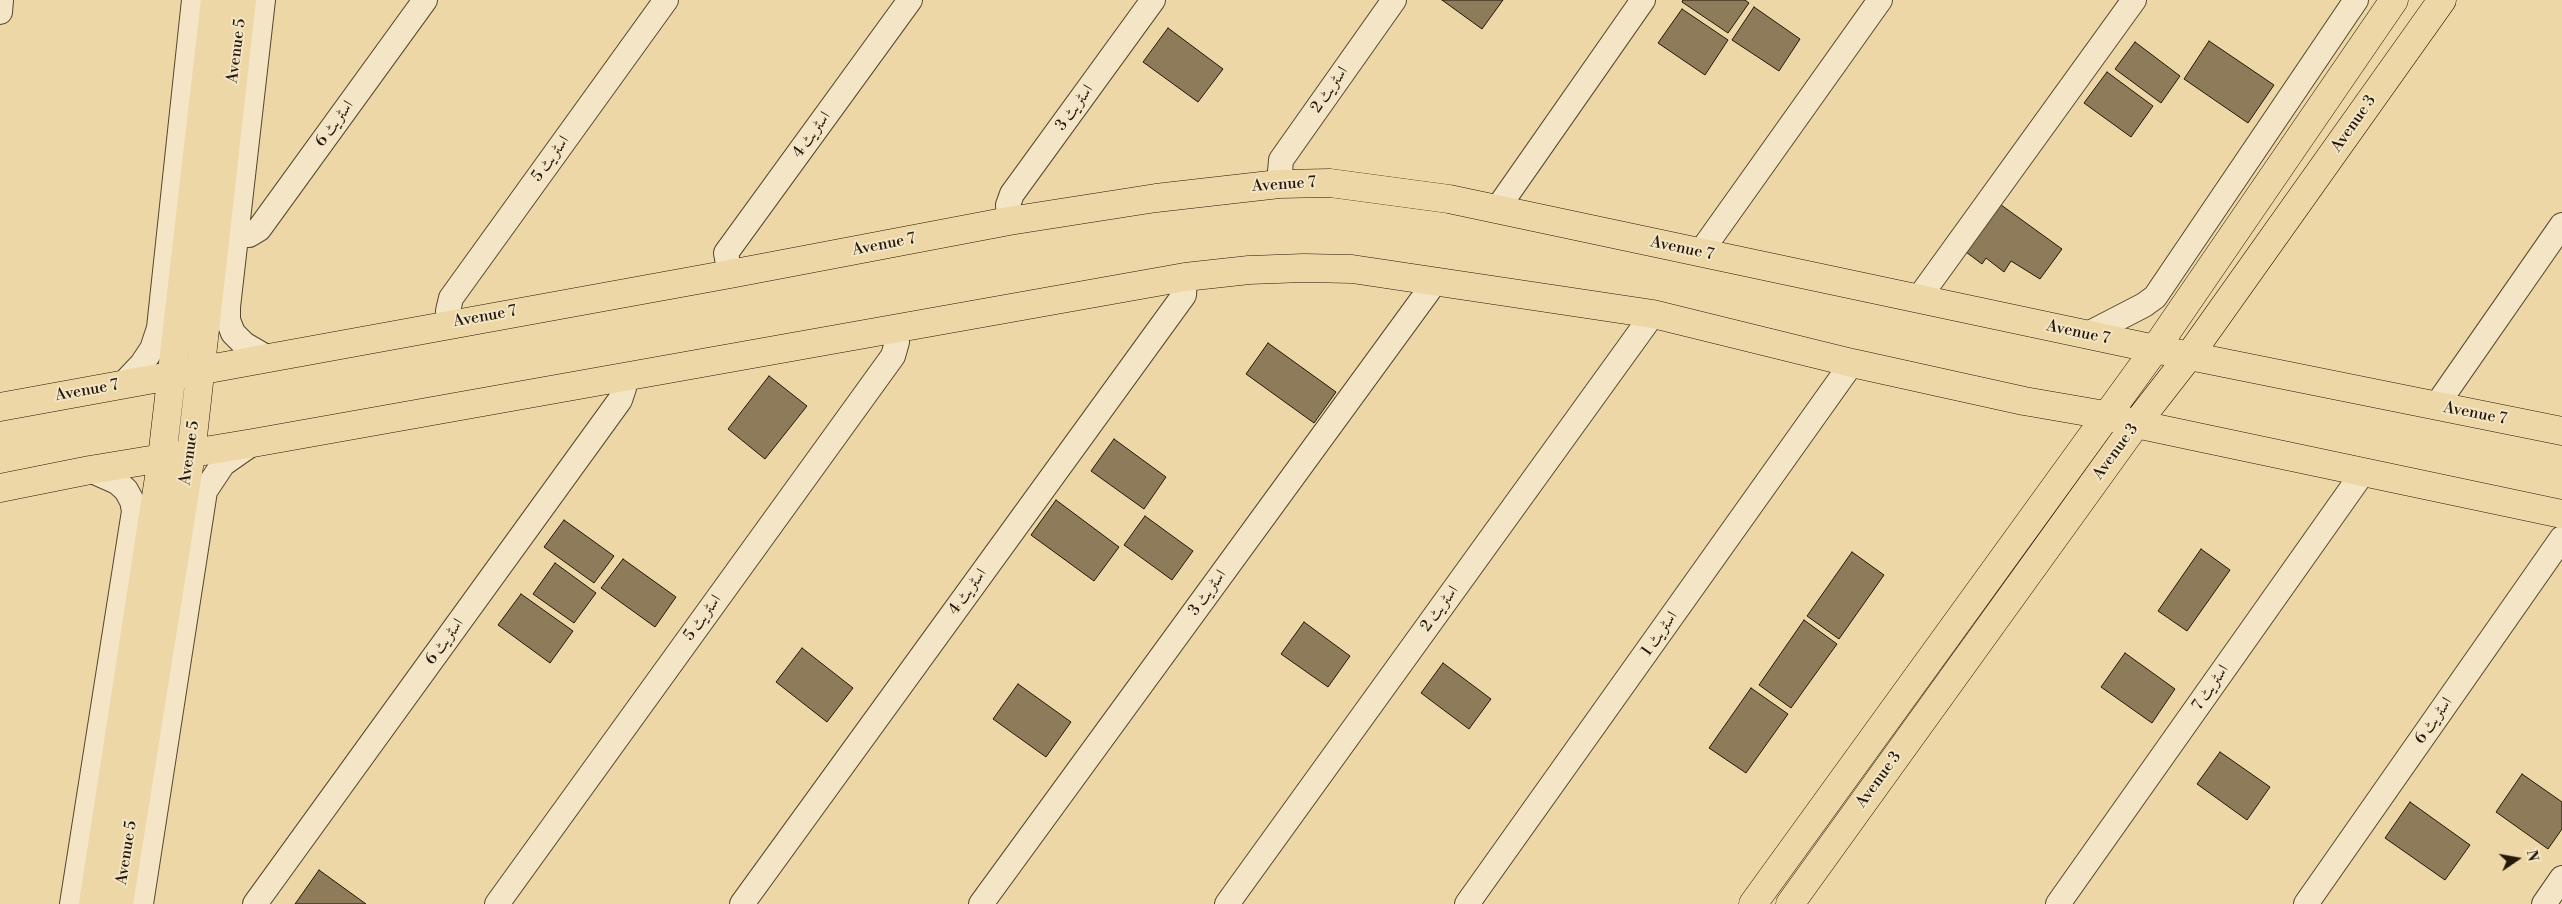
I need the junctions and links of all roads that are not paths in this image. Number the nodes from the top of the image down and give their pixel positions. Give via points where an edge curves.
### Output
1 (2, 0) edge
2 (194, 0) edge
3 (215, 0) edge
4 (242, 0) edge
5 (263, 0) edge
6 (425, 0) edge
7 (666, 0) edge
8 (910, 0) edge
9 (1153, 0) edge
10 (1394, 0) edge
11 (1643, 0) edge
12 (1880, 0) edge
13 (2134, 0) edge
14 (2394, 0) edge
15 (2442, 0) edge
16 (2348, 3) edge
17 (0, 12) edge
18 (1279, 184) junction
19 (1497, 210) junction
20 (1009, 221) junction
21 (2562, 225) edge
22 (238, 233) junction
23 (1700, 253) junction
24 (2184, 254) junction
25 (2208, 272) junction
26 (730, 274) junction
27 (1185, 277) junction
28 (1435, 282) junction
29 (220, 285) junction
30 (172, 298) junction
31 (1918, 299) junction
32 (1653, 314) junction
33 (451, 323) junction
34 (894, 328) junction
35 (2086, 335) junction
36 (2154, 350) junction
37 (2189, 356) junction
38 (268, 358) junction
39 (1852, 363) junction
40 (201, 371) junction
41 (172, 377) junction
42 (622, 377) junction
43 (123, 384) junction
44 (2436, 406) junction
45 (0, 407) edge
46 (197, 408) junction
47 (2105, 415) junction
48 (2136, 424) junction
49 (2562, 431) edge
50 (247, 444) junction
51 (191, 454) junction
52 (162, 458) junction
53 (90, 470) junction
54 (2364, 472) junction
55 (0, 488) edge
56 (2562, 514) edge
57 (141, 530) junction
58 (188, 532) junction
59 (2562, 538) edge
60 (2562, 878) edge
61 (72, 904) edge
62 (93, 904) edge
63 (119, 904) edge
64 (141, 904) edge
65 (255, 904) edge
66 (497, 904) edge
67 (742, 904) edge
68 (981, 904) edge
69 (1227, 904) edge
70 (1467, 904) edge
71 (1753, 904) edge
72 (1790, 904) edge
73 (2058, 904) edge
74 (2306, 904) edge
75 (2544, 904) edge

1 - 17 street
2 - 30 street
3 - 30 main road, Avenue 5
4 - 29 main road, Avenue 5
5 - 22 street
6 - 22 street, اسٹریٹ 6 via 259,229 250,234
7 - 33 street, اسٹریٹ 5 via 451,298 448,311
8 - 26 street, اسٹریٹ 4 via 726,253
9 - 20 street, اسٹریٹ 3 via 1012,194 1008,205
10 - 18 street, اسٹریٹ 2 via 1281,160
11 - 19 street
12 - 23 street
13 - 31 street
14 - 25 main road, Avenue 3
15 - 37 main road, Avenue 3
16 - 24 street
18 - 19 main road, Avenue 7 via 1330,182
18 - 20 main road, Avenue 7 via 1156,198
19 - 23 main road, Avenue 7
20 - 26 main road, Avenue 7
21 - 44 street
22 - 29 street
23 - 31 main road, Avenue 7
24 - 25 street
24 - 35 street via 2155,297
25 - 36 main road, Avenue 3
26 - 33 main road, Avenue 7
27 - 28 main road via 1304,268 1352,269
27 - 34 main road
27 - 67 street, اسٹریٹ 4 via 1184,295
28 - 32 main road
28 - 68 street, اسٹریٹ 3
29 - 38 street via 233,333 244,344
29 - 40 main road, Avenue 5
30 - 41 main road, Avenue 5
30 - 43 street via 152,349
31 - 35 main road, Avenue 7
32 - 39 main road
32 - 69 street, اسٹریٹ 2
33 - 38 main road, Avenue 7
34 - 42 main road
34 - 66 street, اسٹریٹ 5 via 897,342 893,356
35 - 36 main road, Avenue 7
36 - 37 main road, Avenue 7
36 - 47 main road, Avenue 3
37 - 44 main road, Avenue 7
37 - 48 main road, Avenue 3
38 - 40 main road, Avenue 7
39 - 47 main road via 2024,401
39 - 70 street, اسٹریٹ 1
40 - 41 main road, Avenue 7
40 - 46 main road, Avenue 5
41 - 43 main road, Avenue 7
41 - 52 main road, Avenue 5
42 - 50 main road
42 - 65 street, اسٹریٹ 6 via 624,388 620,400
43 - 45 main road, Avenue 7
44 - 49 main road, Avenue 7
46 - 50 main road via 222,434
46 - 51 main road, Avenue 5
47 - 48 main road
47 - 71 main road, Avenue 3
48 - 54 main road
48 - 72 main road, Avenue 3
50 - 51 main road
50 - 58 street via 213,475
51 - 52 main road
51 - 58 main road, Avenue 5
52 - 53 main road
52 - 57 main road, Avenue 5
53 - 55 main road
53 - 57 street via 117,482 126,490
54 - 56 main road
54 - 73 street, اسٹریٹ 7
57 - 61 street
57 - 62 main road, Avenue 5
58 - 63 main road, Avenue 5
58 - 64 street
59 - 74 street, اسٹریٹ 6
60 - 75 street

